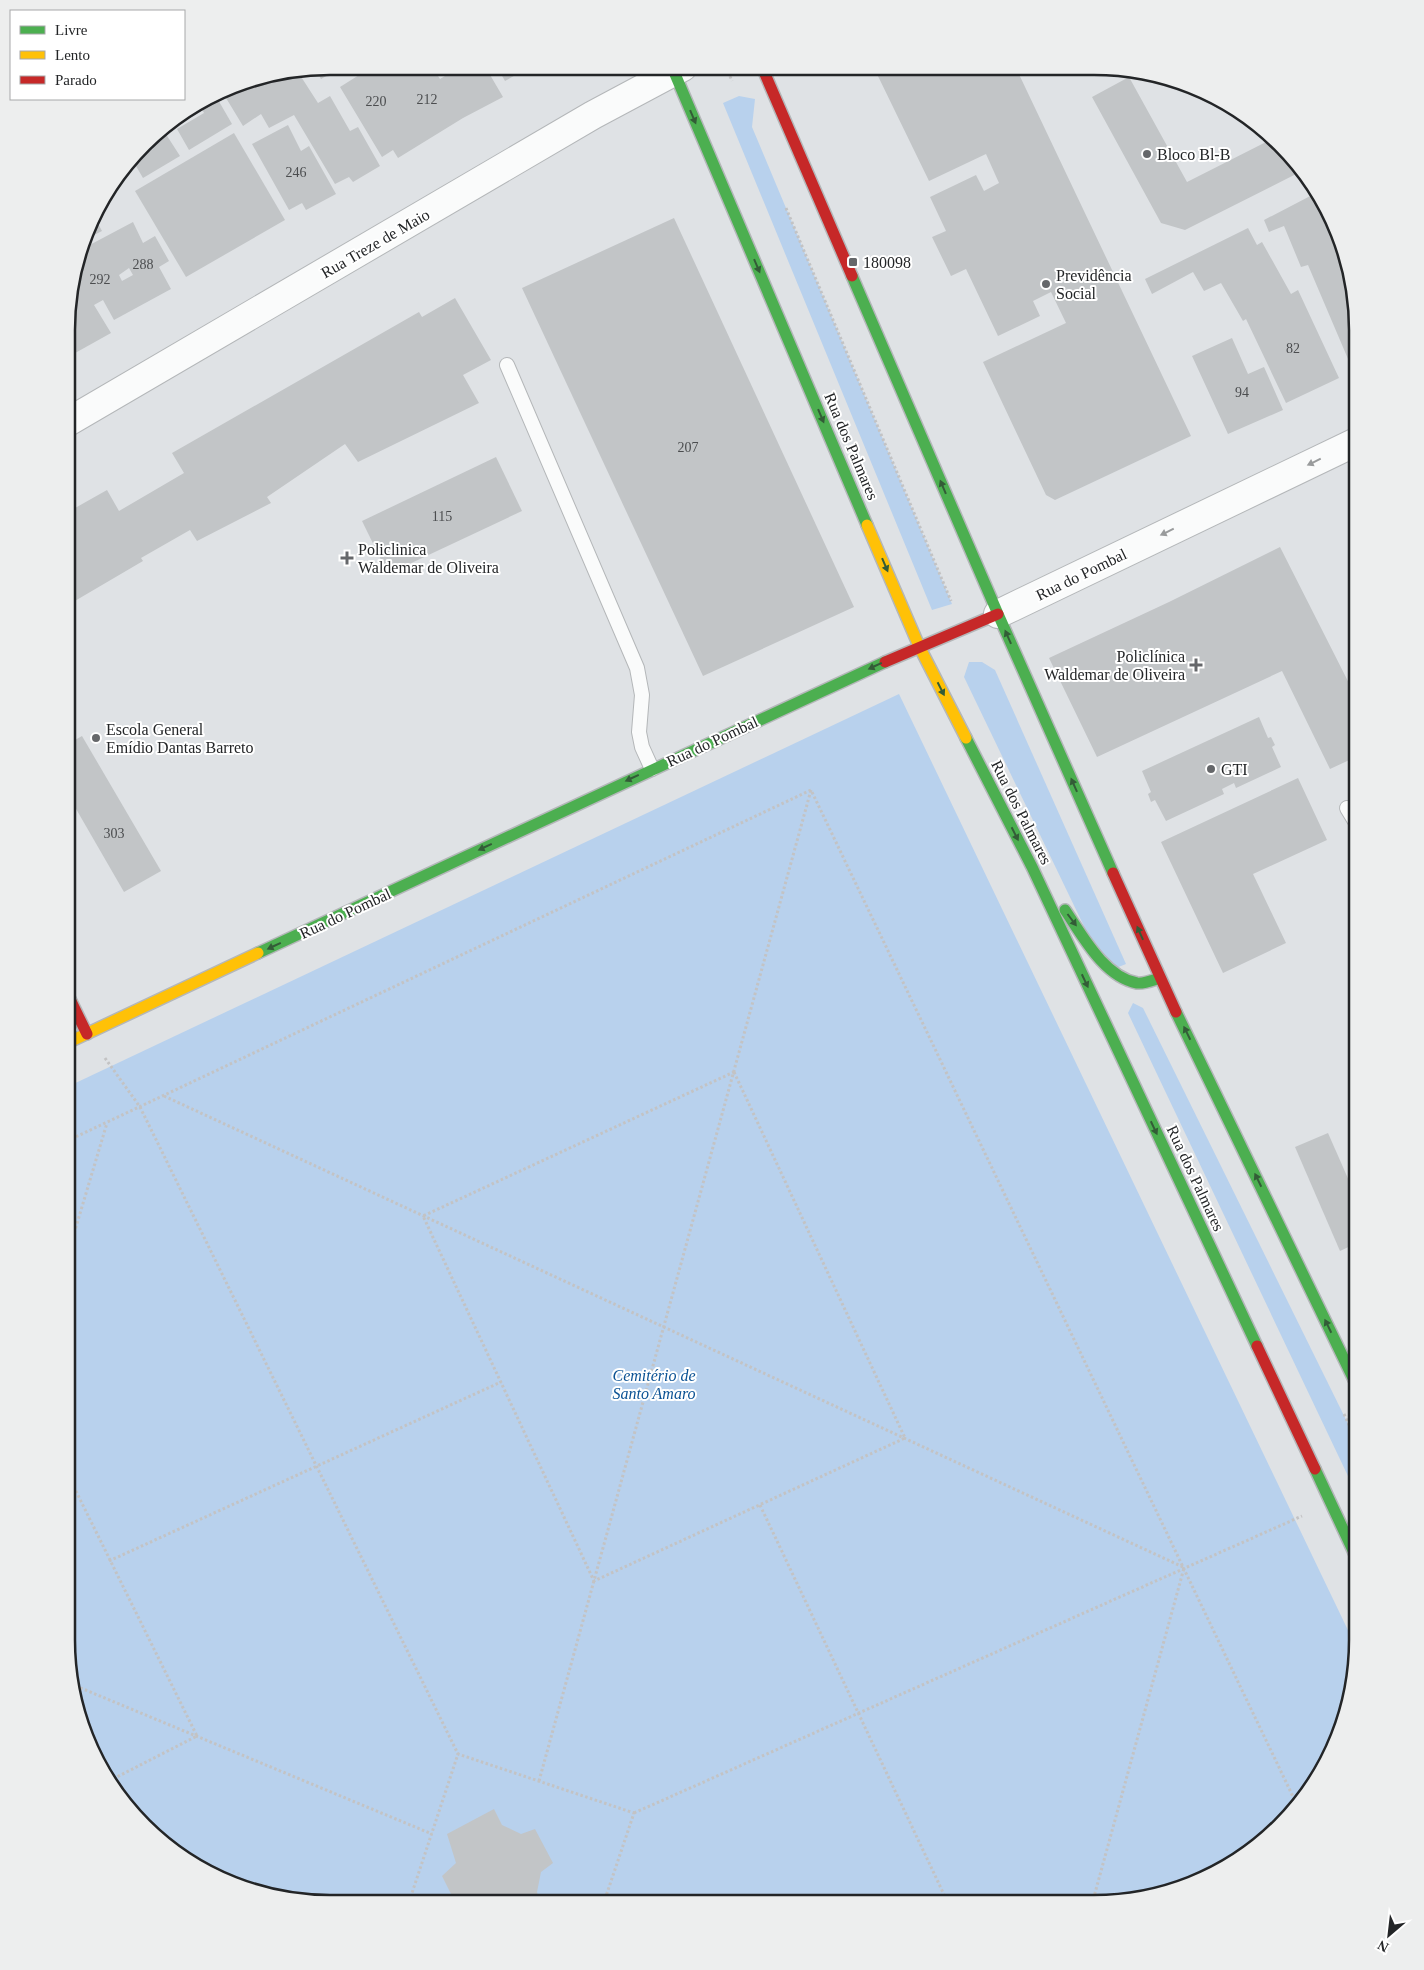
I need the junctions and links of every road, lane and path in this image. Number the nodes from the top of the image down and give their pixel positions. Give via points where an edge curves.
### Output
1 (665, 75) edge
2 (679, 75) edge
3 (765, 75) edge
4 (507, 365) dead end
5 (75, 418) edge
6 (1349, 445) edge
7 (998, 614) junction
8 (919, 646) junction
9 (652, 769) junction
10 (811, 790) junction
11 (1347, 808) dead end
12 (1349, 811) edge
13 (1032, 867) junction
14 (1160, 978) junction
15 (75, 1009) edge
16 (87, 1034) junction
17 (75, 1039) edge
18 (734, 1072) junction
19 (164, 1096) junction
20 (140, 1107) junction
21 (107, 1122) junction
22 (75, 1138) edge
23 (423, 1216) junction
24 (75, 1230) edge
25 (664, 1326) junction
26 (1349, 1369) edge
27 (501, 1382) junction
28 (905, 1438) junction
29 (316, 1466) junction
30 (75, 1491) edge
31 (1330, 1503) junction
32 (760, 1504) junction
33 (1349, 1543) edge
34 (109, 1561) junction
35 (1184, 1567) junction
36 (594, 1581) junction
37 (80, 1688) edge
38 (858, 1713) junction
39 (197, 1736) junction
40 (458, 1754) junction
41 (115, 1777) edge
42 (539, 1781) junction
43 (1294, 1798) edge
44 (634, 1813) junction
45 (432, 1834) junction
46 (411, 1895) edge
47 (606, 1895) edge
48 (944, 1895) edge
49 (1094, 1895) edge

1 - 5 street, Rua Treze de Maio
2 -> 8 main road, Rua dos Palmares
7 -> 3 main road
4 - 9 lane via 637,668 642,695 642,747
6 -> 7 street, Rua do Pombal
7 - 8 main road, Rua do Pombal
14 -> 7 main road
8 -> 9 main road, Rua do Pombal
8 -> 13 main road, Rua dos Palmares
9 -> 16 main road, Rua do Pombal
10 - 18 path
10 - 19 path
10 - 35 path
11 - 12 lane
13 -> 14 main road via 1111,969 1126,980 1139,984
13 -> 31 main road, Rua dos Palmares
26 -> 14 main road
15 - 16 main road
16 - 17 main road, Rua do Pombal
16 - 20 path
18 - 23 path
18 - 25 path
18 - 28 path
19 - 20 path
19 - 23 path
20 - 21 path
20 - 29 path
21 - 22 path
21 - 24 path
23 - 25 path
23 - 27 path
25 - 28 path
25 - 36 path
27 - 29 path
27 - 36 path
28 - 32 path
28 - 35 path
29 - 34 path
29 - 40 path
30 - 34 path
31 - 33 main road, Rua dos Palmares
31 - 35 path
32 - 36 path
32 - 38 path
34 - 39 path
35 - 38 path
35 - 43 path
35 - 49 path
36 - 42 path
37 - 39 path
38 - 44 path
38 - 48 path
39 - 41 path
39 - 45 path
40 - 42 path
40 - 45 path
42 - 44 path
44 - 47 path
45 - 46 path

